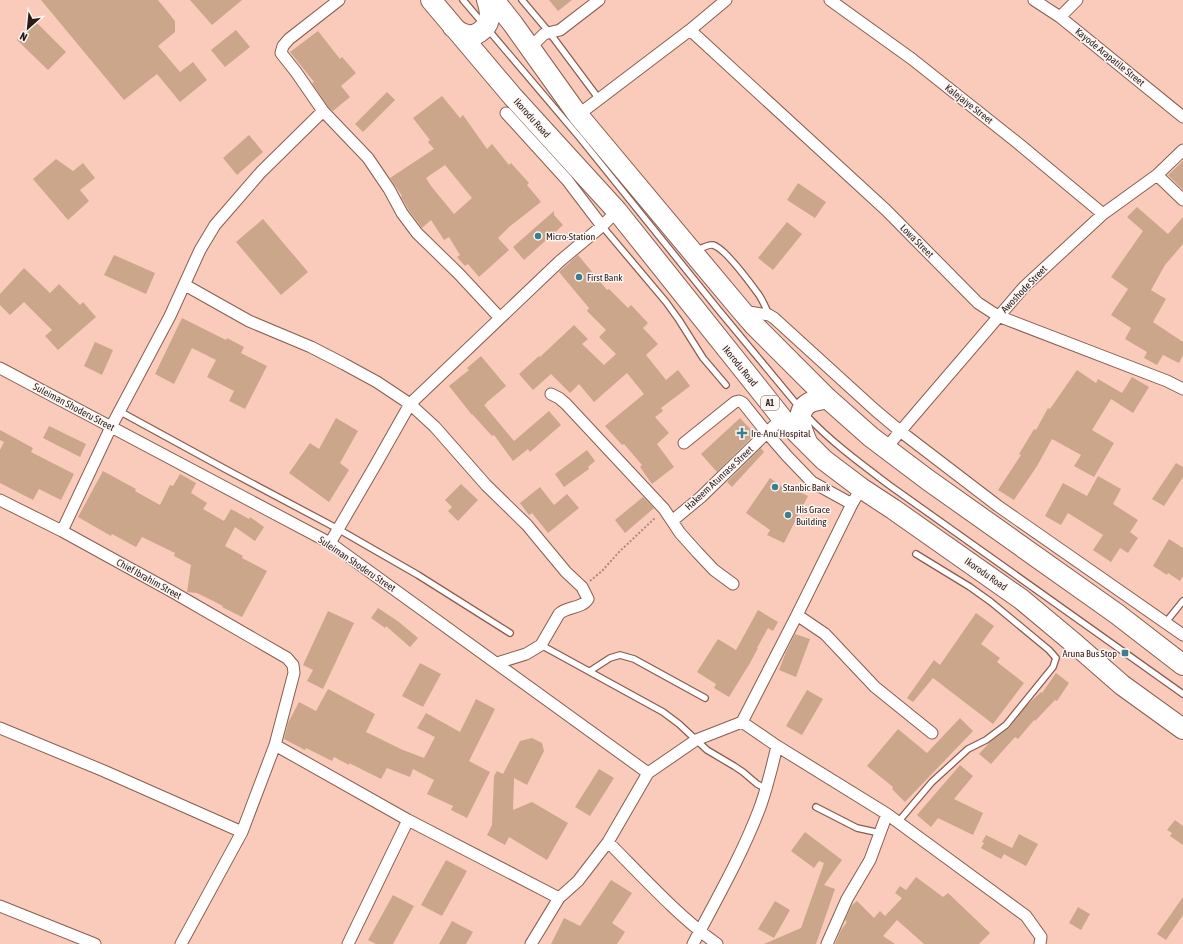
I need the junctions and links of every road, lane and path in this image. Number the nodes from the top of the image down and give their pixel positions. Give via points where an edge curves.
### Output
1 (339, 0) edge
2 (431, 0) edge
3 (463, 0) edge
4 (488, 0) edge
5 (494, 0) edge
6 (522, 0) edge
7 (599, 0) edge
8 (726, 0) edge
9 (830, 0) edge
10 (1034, 0) edge
11 (1077, 0) edge
12 (1060, 17) junction
13 (485, 27) junction
14 (453, 28) junction
15 (690, 30) junction
16 (549, 32) junction
17 (530, 48) junction
18 (599, 99) junction
19 (323, 111) junction
20 (506, 113) dead end
21 (578, 115) junction
22 (1183, 117) edge
23 (1183, 150) edge
24 (1156, 175) junction
25 (1183, 200) edge
26 (617, 211) junction
27 (1103, 214) junction
28 (602, 226) junction
29 (693, 252) junction
30 (185, 286) junction
31 (741, 310) junction
32 (769, 315) junction
33 (998, 316) junction
34 (500, 318) junction
35 (0, 368) edge
36 (726, 385) dead end
37 (1183, 389) edge
38 (551, 394) dead end
39 (827, 398) junction
40 (410, 404) junction
41 (802, 410) junction
42 (119, 411) junction
43 (782, 418) junction
44 (111, 427) junction
45 (900, 431) junction
46 (767, 433) junction
47 (807, 442) junction
48 (684, 443) dead end
49 (886, 448) junction
50 (856, 496) junction
51 (0, 500) edge
52 (664, 509) junction
53 (672, 521) junction
54 (338, 529) junction
55 (62, 531) junction
56 (330, 543) junction
57 (916, 554) dead end
58 (733, 584) dead end
59 (582, 587) junction
60 (1183, 601) edge
61 (797, 615) junction
62 (1166, 622) junction
63 (510, 633) dead end
64 (1183, 635) edge
65 (541, 645) junction
66 (497, 663) junction
67 (1183, 665) edge
68 (590, 671) junction
69 (1183, 694) edge
70 (705, 698) dead end
71 (742, 722) junction
72 (0, 728) edge
73 (1183, 729) edge
74 (932, 733) dead end
75 (696, 740) junction
76 (275, 745) junction
77 (777, 746) junction
78 (648, 773) junction
79 (766, 789) junction
80 (816, 807) dead end
81 (887, 814) junction
82 (408, 820) junction
83 (898, 822) junction
84 (242, 832) junction
85 (880, 833) junction
86 (608, 842) junction
87 (559, 898) junction
88 (0, 906) edge
89 (700, 931) junction
90 (95, 944) edge
91 (181, 944) edge
92 (348, 944) edge
93 (531, 944) edge
94 (693, 944) edge
95 (717, 944) edge
96 (827, 944) edge
97 (1040, 944) edge

1 - 19 street via 290,39 283,46 281,53
2 - 14 highway, Ikorodu Road / A1
3 - 13 lane
4 - 13 highway via 490,18
5 - 17 highway
6 - 16 lane
7 - 16 street via 560,30
8 - 15 street
9 - 27 street, Kalejaiye Street via 912,59
10 - 12 street, Kayode Arapatile Street
11 - 12 street
12 - 22 street, Kayode Arapatile Street
13 - 14 highway via 473,36 465,35
13 - 41 lane via 580,138
14 - 26 highway, Ikorodu Road / A1
15 - 18 street
15 - 33 street, Lowa Street via 886,210 978,303
16 - 17 street
16 - 18 lane
17 - 21 highway
18 - 21 street
19 - 30 street via 261,172 215,224 200,250
19 - 34 street via 368,158 417,233
20 - 28 street via 567,180
21 - 29 highway
23 - 24 street, Awoshode Street
24 - 25 street
24 - 27 street, Awoshode Street
26 - 28 street
26 - 43 highway, Ikorodu Road / A1
27 - 33 street, Awoshode Street via 1024,286
28 - 34 street via 560,260
28 - 36 lane via 666,302 703,358
29 - 31 highway
29 - 32 lane via 713,245 725,253 759,295
30 - 40 street via 249,321 344,364
30 - 42 street
31 - 32 street
31 - 39 highway
32 - 45 street
33 - 37 street, Lowa Street
33 - 45 street, Awoshode Street
34 - 40 street
35 - 44 street, Suleiman Shoderu Street
38 - 52 street via 566,404
39 - 41 highway via 811,402
39 - 49 highway
40 - 54 street
40 - 59 street via 527,525 566,572
41 - 47 highway via 802,432
41 - 69 lane via 841,449 889,485
42 - 44 street
42 - 54 lane
43 - 46 street, Hakeem Atunrase Street
43 - 47 highway, Ikorodu Road / A1
44 - 55 street
44 - 56 street, Suleiman Shoderu Street
45 - 49 street, Awoshode Street
45 - 62 street via 998,506
46 - 48 street via 739,401
46 - 50 street via 812,482
46 - 53 street, Hakeem Atunrase Street via 701,497
47 - 50 highway, Ikorodu Road / A1
49 - 67 highway via 1117,614
50 - 61 street
50 - 73 highway, Ikorodu Road / A1 via 893,509 1020,599 1122,685
51 - 55 street, Chief Ibrahim Street
52 - 53 street
52 - 59 path via 602,571
53 - 58 street via 714,570
54 - 56 street
54 - 63 lane
55 - 76 street, Chief Ibrahim Street via 287,658 293,665 294,673
56 - 66 street, Suleiman Shoderu Street
57 - 83 lane via 991,602 1056,658 1053,667 1006,725 963,754 932,782
59 - 65 street via 588,599 586,602 563,610
60 - 62 lane
61 - 71 street
61 - 74 street via 825,634 875,687
62 - 64 street
65 - 66 street via 526,654
65 - 68 lane
66 - 78 street, Suleiman Shoderu Street
68 - 70 lane via 610,658 620,655 634,659
68 - 75 lane via 663,712
71 - 75 street
71 - 77 street
72 - 84 street
75 - 78 street
75 - 79 lane
76 - 82 street
76 - 84 street
77 - 79 street
77 - 81 street
78 - 86 street
79 - 89 street via 743,849
80 - 85 lane via 857,828
81 - 83 street
81 - 85 street
82 - 87 street
82 - 92 street
83 - 97 street via 1026,916 1041,937
84 - 91 street
85 - 96 street via 870,860 847,899
86 - 87 street via 578,881
86 - 89 street
87 - 93 street
88 - 90 street
89 - 94 street
89 - 95 street

